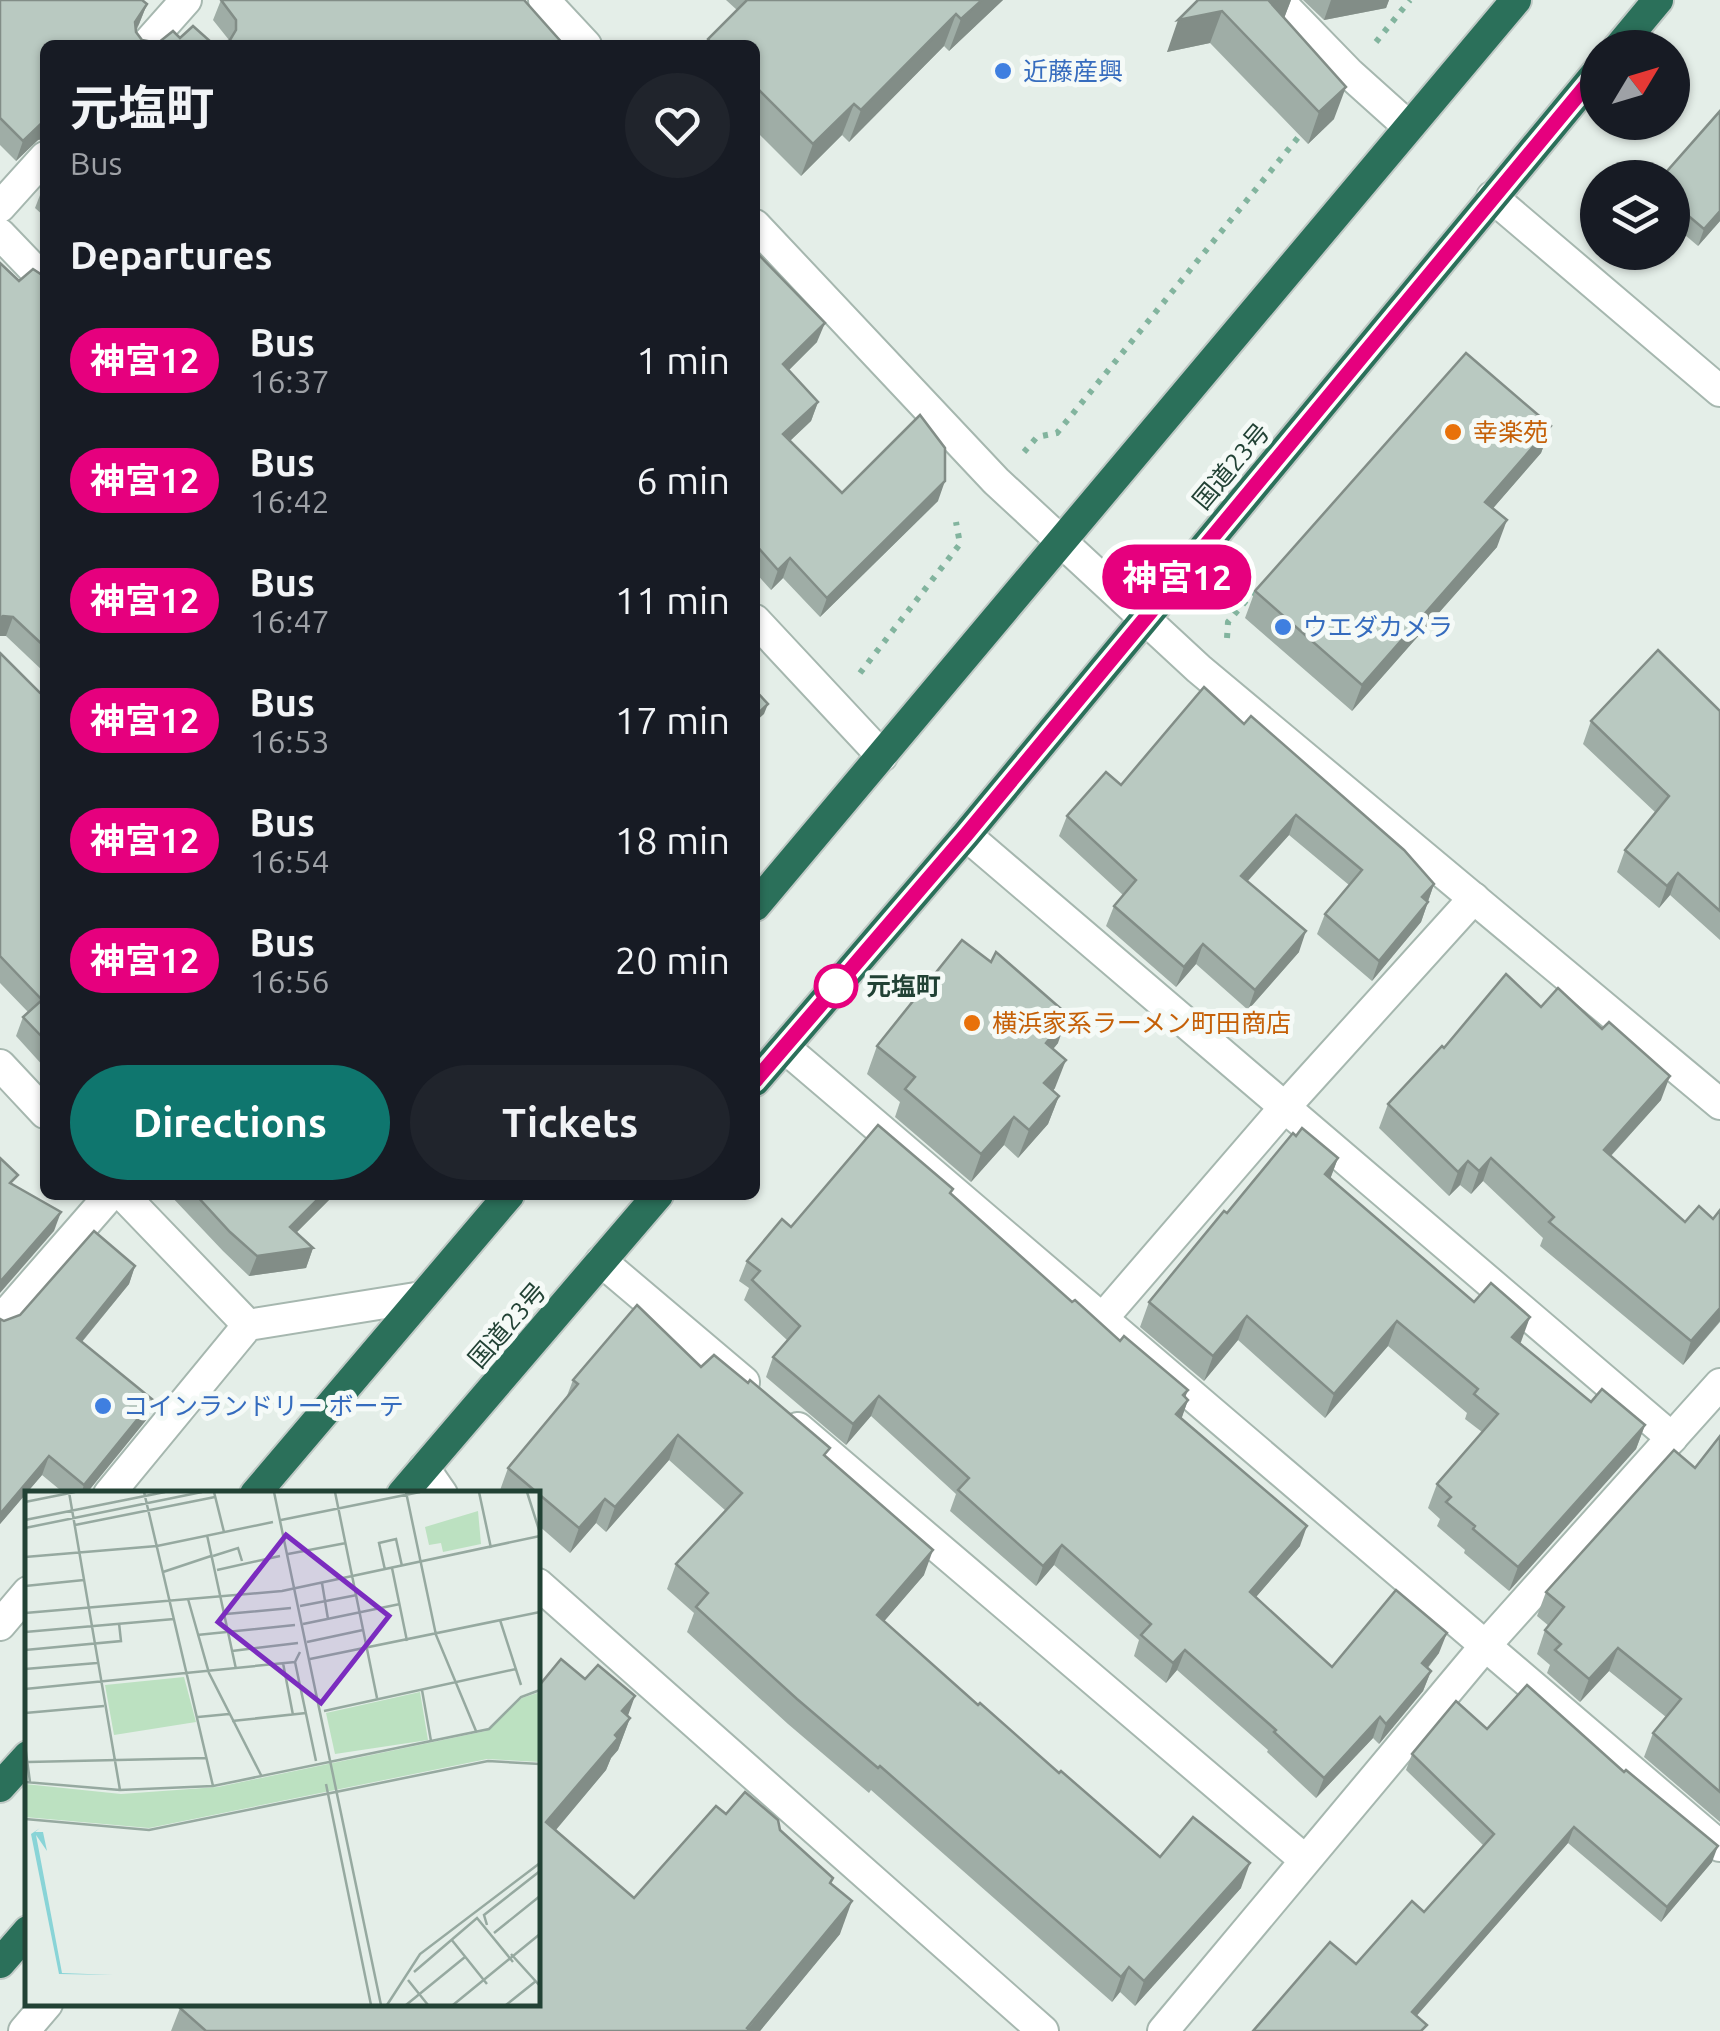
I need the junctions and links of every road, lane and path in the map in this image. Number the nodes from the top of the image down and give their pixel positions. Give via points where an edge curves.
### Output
1 (544, 0) edge
2 (1278, 0) edge
3 (1410, 0) edge
4 (1516, 0) edge
5 (1658, 0) edge
6 (182, 5) edge
7 (1633, 30) edge
8 (200, 33) edge
9 (150, 40) edge
10 (581, 40) edge
11 (1350, 74) junction
12 (1580, 93) edge
13 (1409, 128) junction
14 (40, 163) edge
15 (1492, 197) junction
16 (0, 207) edge
17 (760, 229) edge
18 (0, 234) edge
19 (40, 276) edge
20 (1720, 392) edge
21 (1024, 452) dead end
22 (956, 522) dead end
23 (1061, 541) junction
24 (1254, 590) edge
25 (1144, 618) junction
26 (1228, 622) dead end
27 (760, 625) edge
28 (834, 705) junction
29 (882, 756) junction
30 (966, 835) junction
31 (1474, 898) junction
32 (760, 900) edge
33 (784, 1047) junction
34 (0, 1065) edge
35 (760, 1075) edge
36 (1720, 1104) edge
37 (40, 1107) edge
38 (1284, 1108) junction
39 (106, 1200) edge
40 (128, 1200) edge
41 (505, 1200) edge
42 (654, 1200) edge
43 (602, 1260) junction
44 (422, 1298) junction
45 (1102, 1319) junction
46 (0, 1321) edge
47 (248, 1325) junction
48 (1720, 1384) edge
49 (1672, 1438) junction
50 (424, 1468) junction
51 (110, 1491) edge
52 (257, 1491) edge
53 (405, 1491) edge
54 (440, 1491) edge
55 (540, 1586) edge
56 (25, 1596) edge
57 (0, 1625) edge
58 (1484, 1646) junction
59 (25, 1759) edge
60 (0, 1787) edge
61 (1720, 1846) edge
62 (1305, 1860) junction
63 (25, 1934) edge
64 (0, 1963) edge
65 (45, 2006) edge
66 (24, 2031) edge
67 (1043, 2031) edge
68 (1163, 2031) edge

1 - 10 street
2 - 11 street
3 - 11 path
4 - 13 highway
5 - 7 highway
6 - 8 street
6 - 9 street
11 - 13 street
11 - 21 path via 1057,432 1037,437
12 - 15 highway, 国道23号
13 - 23 highway
14 - 16 street
15 - 20 street
15 - 25 highway, 国道23号
17 - 23 street via 996,481
18 - 19 street
22 - 28 path via 960,544
23 - 25 street
23 - 29 highway
24 - 26 path
25 - 30 highway, 国道23号
25 - 31 street
27 - 28 street
28 - 29 street
29 - 32 highway
30 - 33 highway, 国道23号
30 - 38 street
31 - 36 street
31 - 38 street
33 - 35 highway, 国道23号
33 - 45 street
34 - 37 street
38 - 45 street
38 - 49 street
39 - 46 street
40 - 47 street
41 - 44 highway
42 - 43 highway, 国道23号
43 - 50 highway, 国道23号
43 - 62 street
44 - 47 street
44 - 52 highway
45 - 58 street
47 - 51 street
48 - 49 street
49 - 58 street
50 - 53 highway, 国道23号
50 - 54 street
55 - 67 street
56 - 57 street
58 - 61 street
58 - 62 street
59 - 60 highway
62 - 68 street
63 - 64 highway
65 - 66 street

